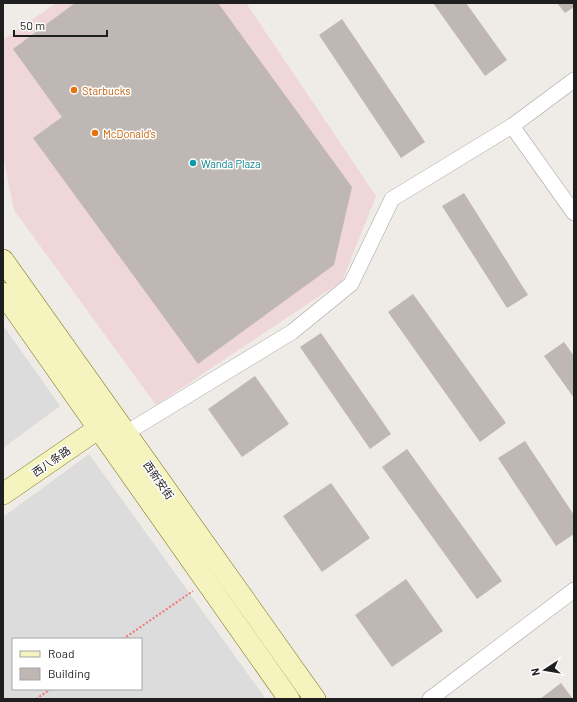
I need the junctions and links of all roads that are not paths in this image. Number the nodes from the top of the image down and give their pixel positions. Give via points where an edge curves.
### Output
1 (574, 80) edge
2 (512, 126) junction
3 (574, 213) edge
4 (3, 260) edge
5 (3, 293) edge
6 (99, 428) junction
7 (126, 433) junction
8 (3, 494) edge
9 (574, 590) edge
10 (289, 699) edge
11 (315, 699) edge
12 (430, 699) edge

1 - 2 street
2 - 3 street
2 - 7 street via 392,199 351,284 292,332
4 - 7 main road, 西新安街
5 - 6 main road, 西新安街
6 - 8 main road, 西八条路
6 - 10 main road, 西新安街
7 - 11 main road, 西新安街
9 - 12 street

